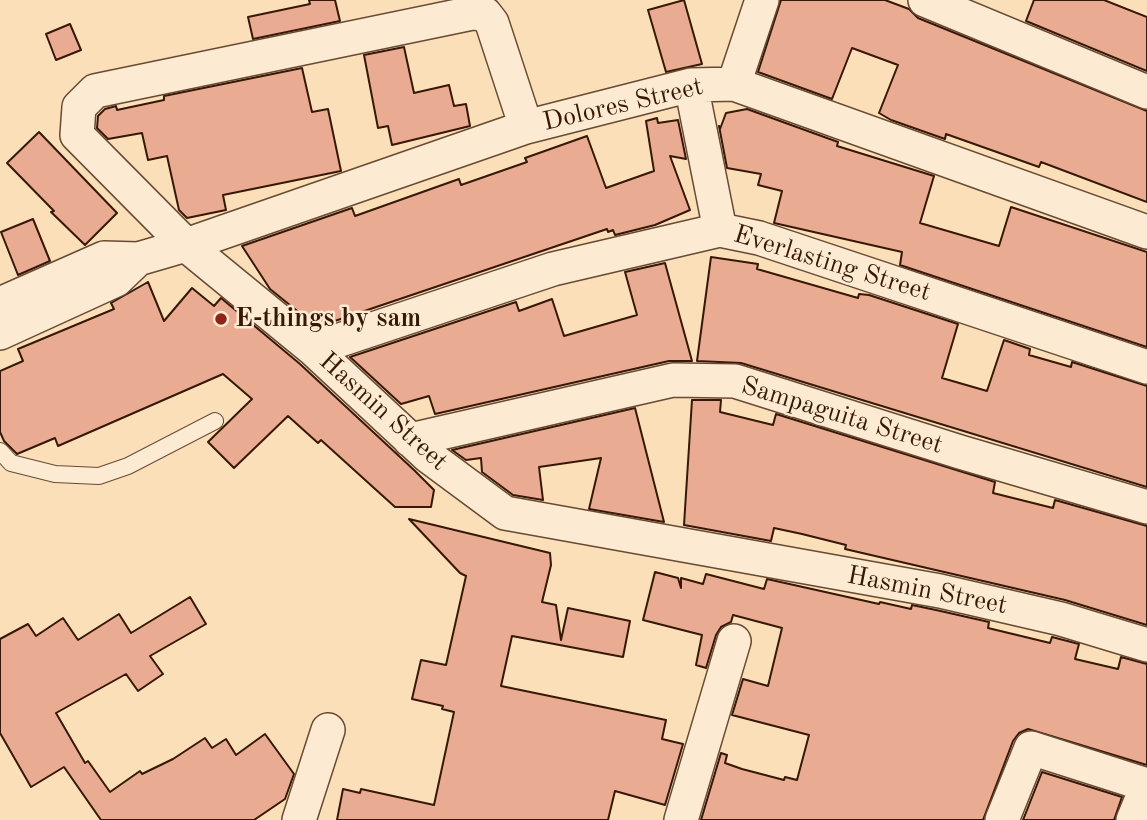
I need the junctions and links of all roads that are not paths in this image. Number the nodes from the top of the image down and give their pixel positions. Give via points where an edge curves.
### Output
1 (762, 0) edge
2 (925, 0) edge
3 (734, 84) junction
4 (691, 85) junction
5 (1147, 92) edge
6 (526, 127) junction
7 (720, 230) junction
8 (1147, 232) edge
9 (186, 245) junction
10 (138, 259) junction
11 (0, 304) edge
12 (0, 333) edge
13 (313, 349) junction
14 (1147, 367) edge
15 (215, 421) dead end
16 (410, 440) junction
17 (0, 451) edge
18 (1147, 507) edge
19 (734, 641) dead end
20 (1147, 645) edge
21 (328, 730) dead end
22 (1147, 786) edge
23 (299, 820) edge
24 (681, 820) edge
25 (1002, 820) edge
26 (1133, 820) edge

1 - 3 street
2 - 5 street
3 - 4 street, Dolores Street
3 - 8 street, Dolores Street
4 - 6 street, Dolores Street
4 - 7 street
6 - 9 street, Dolores Street
6 - 9 street, Hasmin Street via 492,23 485,14 95,91 79,107 77,135
7 - 13 street, Everlasting Street via 553,269
7 - 14 street, Everlasting Street via 759,238
9 - 10 street, Dolores Street
9 - 13 street, Hasmin Street
10 - 11 street, Dolores Street via 104,258
10 - 12 street, Dolores Street via 117,280
13 - 16 street, Hasmin Street
15 - 17 lane via 128,466 99,475 55,474 11,463
16 - 18 street, Sampaguita Street via 673,380 735,381
16 - 20 street, Hasmin Street via 505,513 940,591
19 - 24 street
21 - 23 street
22 - 25 street via 1031,748
22 - 26 street

